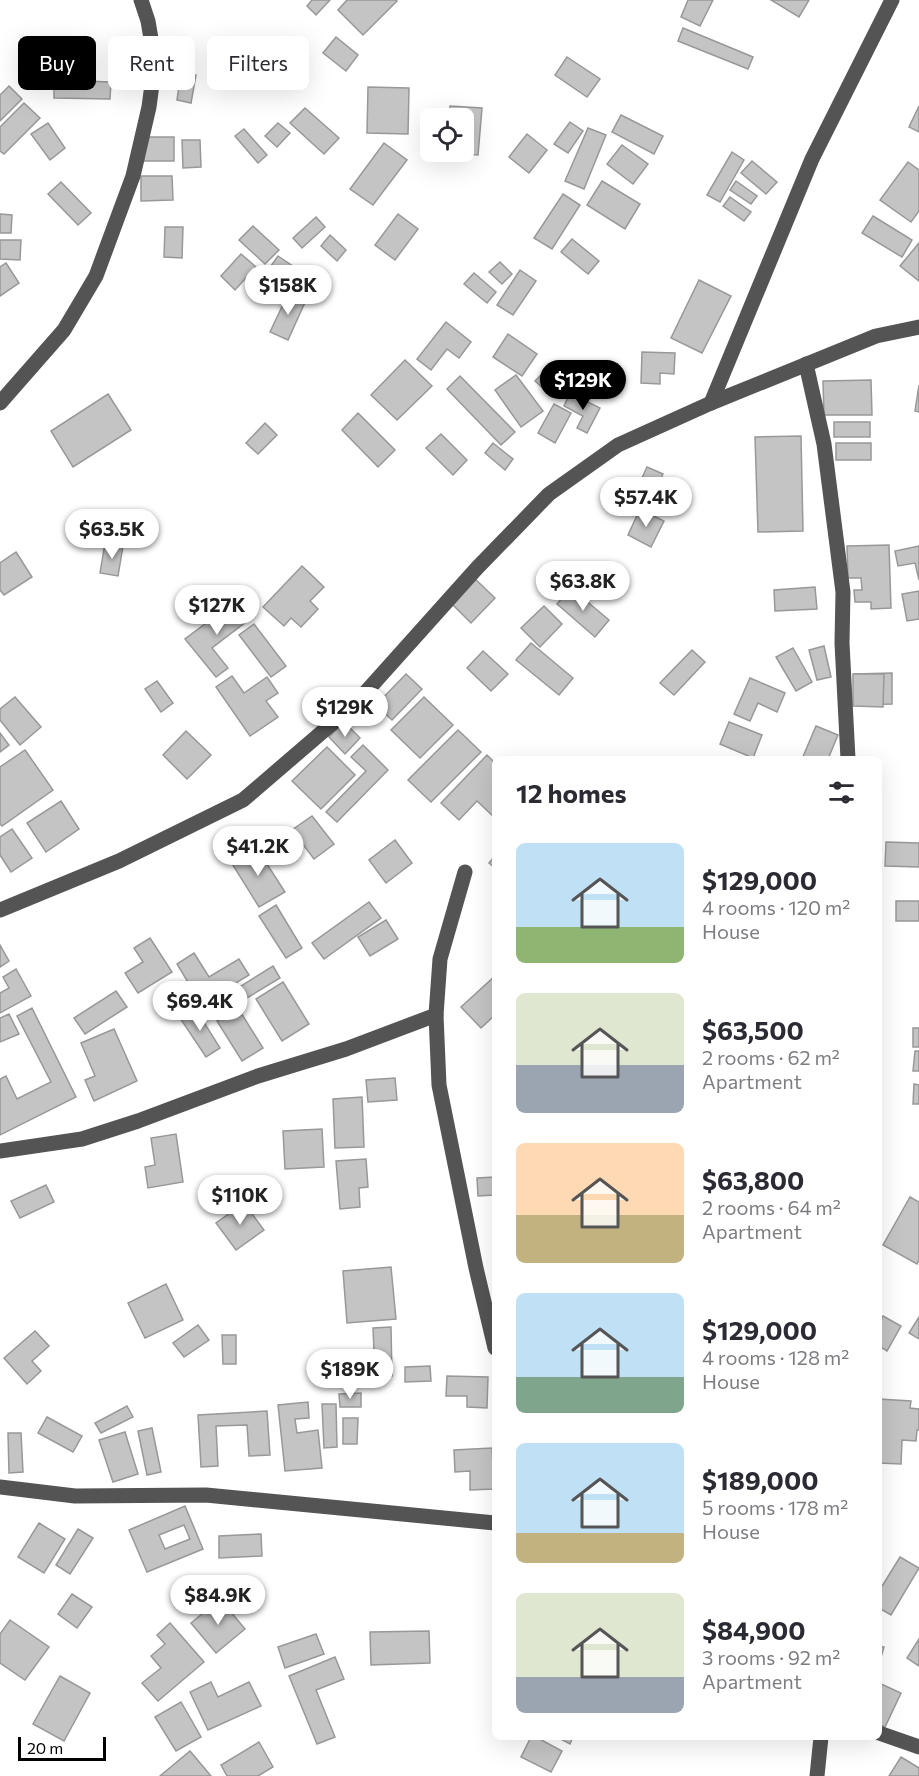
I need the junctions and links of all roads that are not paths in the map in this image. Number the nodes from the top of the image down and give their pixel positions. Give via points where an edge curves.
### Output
1 (141, 0) edge
2 (892, 0) edge
3 (919, 327) edge
4 (806, 364) junction
5 (0, 403) edge
6 (711, 403) junction
7 (848, 756) edge
8 (465, 872) dead end
9 (0, 910) edge
10 (436, 1015) junction
11 (0, 1151) edge
12 (492, 1335) edge
13 (0, 1487) edge
14 (492, 1523) edge
15 (882, 1734) edge
16 (821, 1740) edge
17 (919, 1748) edge
18 (817, 1776) edge

1 - 5 street via 155,62 133,176 96,276 64,330
2 - 6 street via 812,159
3 - 4 street via 876,336
4 - 6 street
4 - 7 street via 824,444 843,592
6 - 9 street via 618,445 549,494 356,703 243,800 118,861
8 - 10 street via 440,959
10 - 11 street via 127,1125 82,1139
10 - 12 street via 439,1085
13 - 14 street via 75,1496 206,1495
15 - 17 street
16 - 18 street

